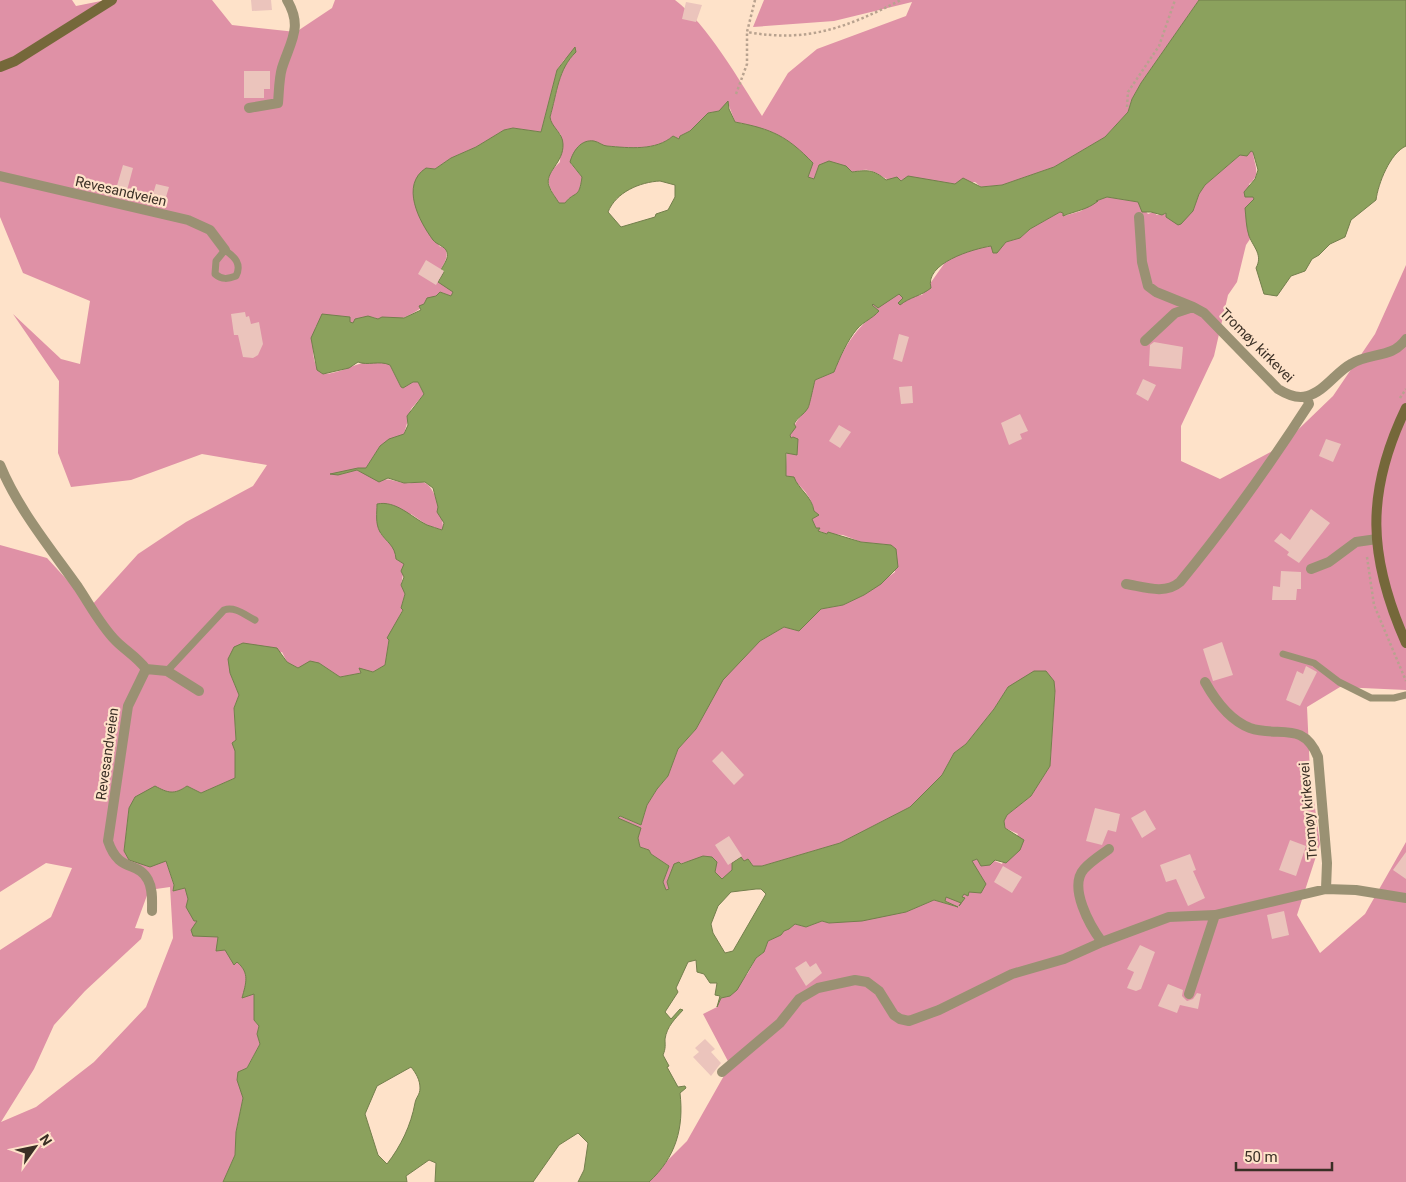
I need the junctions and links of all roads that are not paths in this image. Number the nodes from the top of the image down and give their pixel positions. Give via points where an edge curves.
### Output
1 (112, 0) edge
2 (287, 0) edge
3 (0, 67) edge
4 (248, 108) dead end
5 (0, 176) edge
6 (1139, 217) dead end
7 (225, 250) dead end
8 (1193, 307) junction
9 (1406, 339) edge
10 (1145, 342) dead end
11 (1307, 397) junction
12 (1406, 408) edge
13 (0, 465) edge
14 (4, 483) edge
15 (1377, 539) junction
16 (1311, 569) dead end
17 (1126, 584) dead end
18 (255, 620) dead end
19 (1406, 643) edge
20 (1283, 654) dead end
21 (146, 669) junction
22 (167, 671) junction
23 (1205, 682) dead end
24 (199, 691) dead end
25 (1406, 695) edge
26 (1109, 849) dead end
27 (1326, 889) junction
28 (1406, 898) edge
29 (152, 911) dead end
30 (1215, 915) junction
31 (1102, 942) junction
32 (1189, 994) dead end
33 (722, 1072) dead end

1 - 3 main road via 15,61
2 - 4 street via 296,20 282,70 278,103
5 - 7 street, Revesandveien via 196,223 210,230
6 - 8 street, Tromøy kirkevei via 1142,262 1148,286
8 - 10 street via 1175,313
8 - 11 street, Tromøy kirkevei via 1204,312 1278,389 1288,395
9 - 11 street via 1387,354 1351,363
11 - 17 street via 1309,404 1265,472 1180,582 1172,589
12 - 15 main road via 1391,439 1378,484
13 - 14 street
14 - 21 street via 102,624
15 - 16 street via 1356,542 1329,562
15 - 19 main road via 1390,604
18 - 22 lane via 236,610 224,610
20 - 25 lane via 1314,662 1339,682 1371,698
21 - 22 street
21 - 29 street, Revesandveien via 128,706 108,841 119,862 147,878
22 - 24 street
23 - 27 street, Tromøy kirkevei via 1228,714 1247,727 1295,733 1313,744 1318,757 1327,863
26 - 31 street via 1084,869 1079,879 1084,913
27 - 28 street
27 - 30 street
30 - 31 street via 1170,917
30 - 32 street
31 - 33 street via 1064,959 1012,974 933,1013 909,1021 894,1015 874,986 867,982 855,980 818,988 799,999 780,1022

